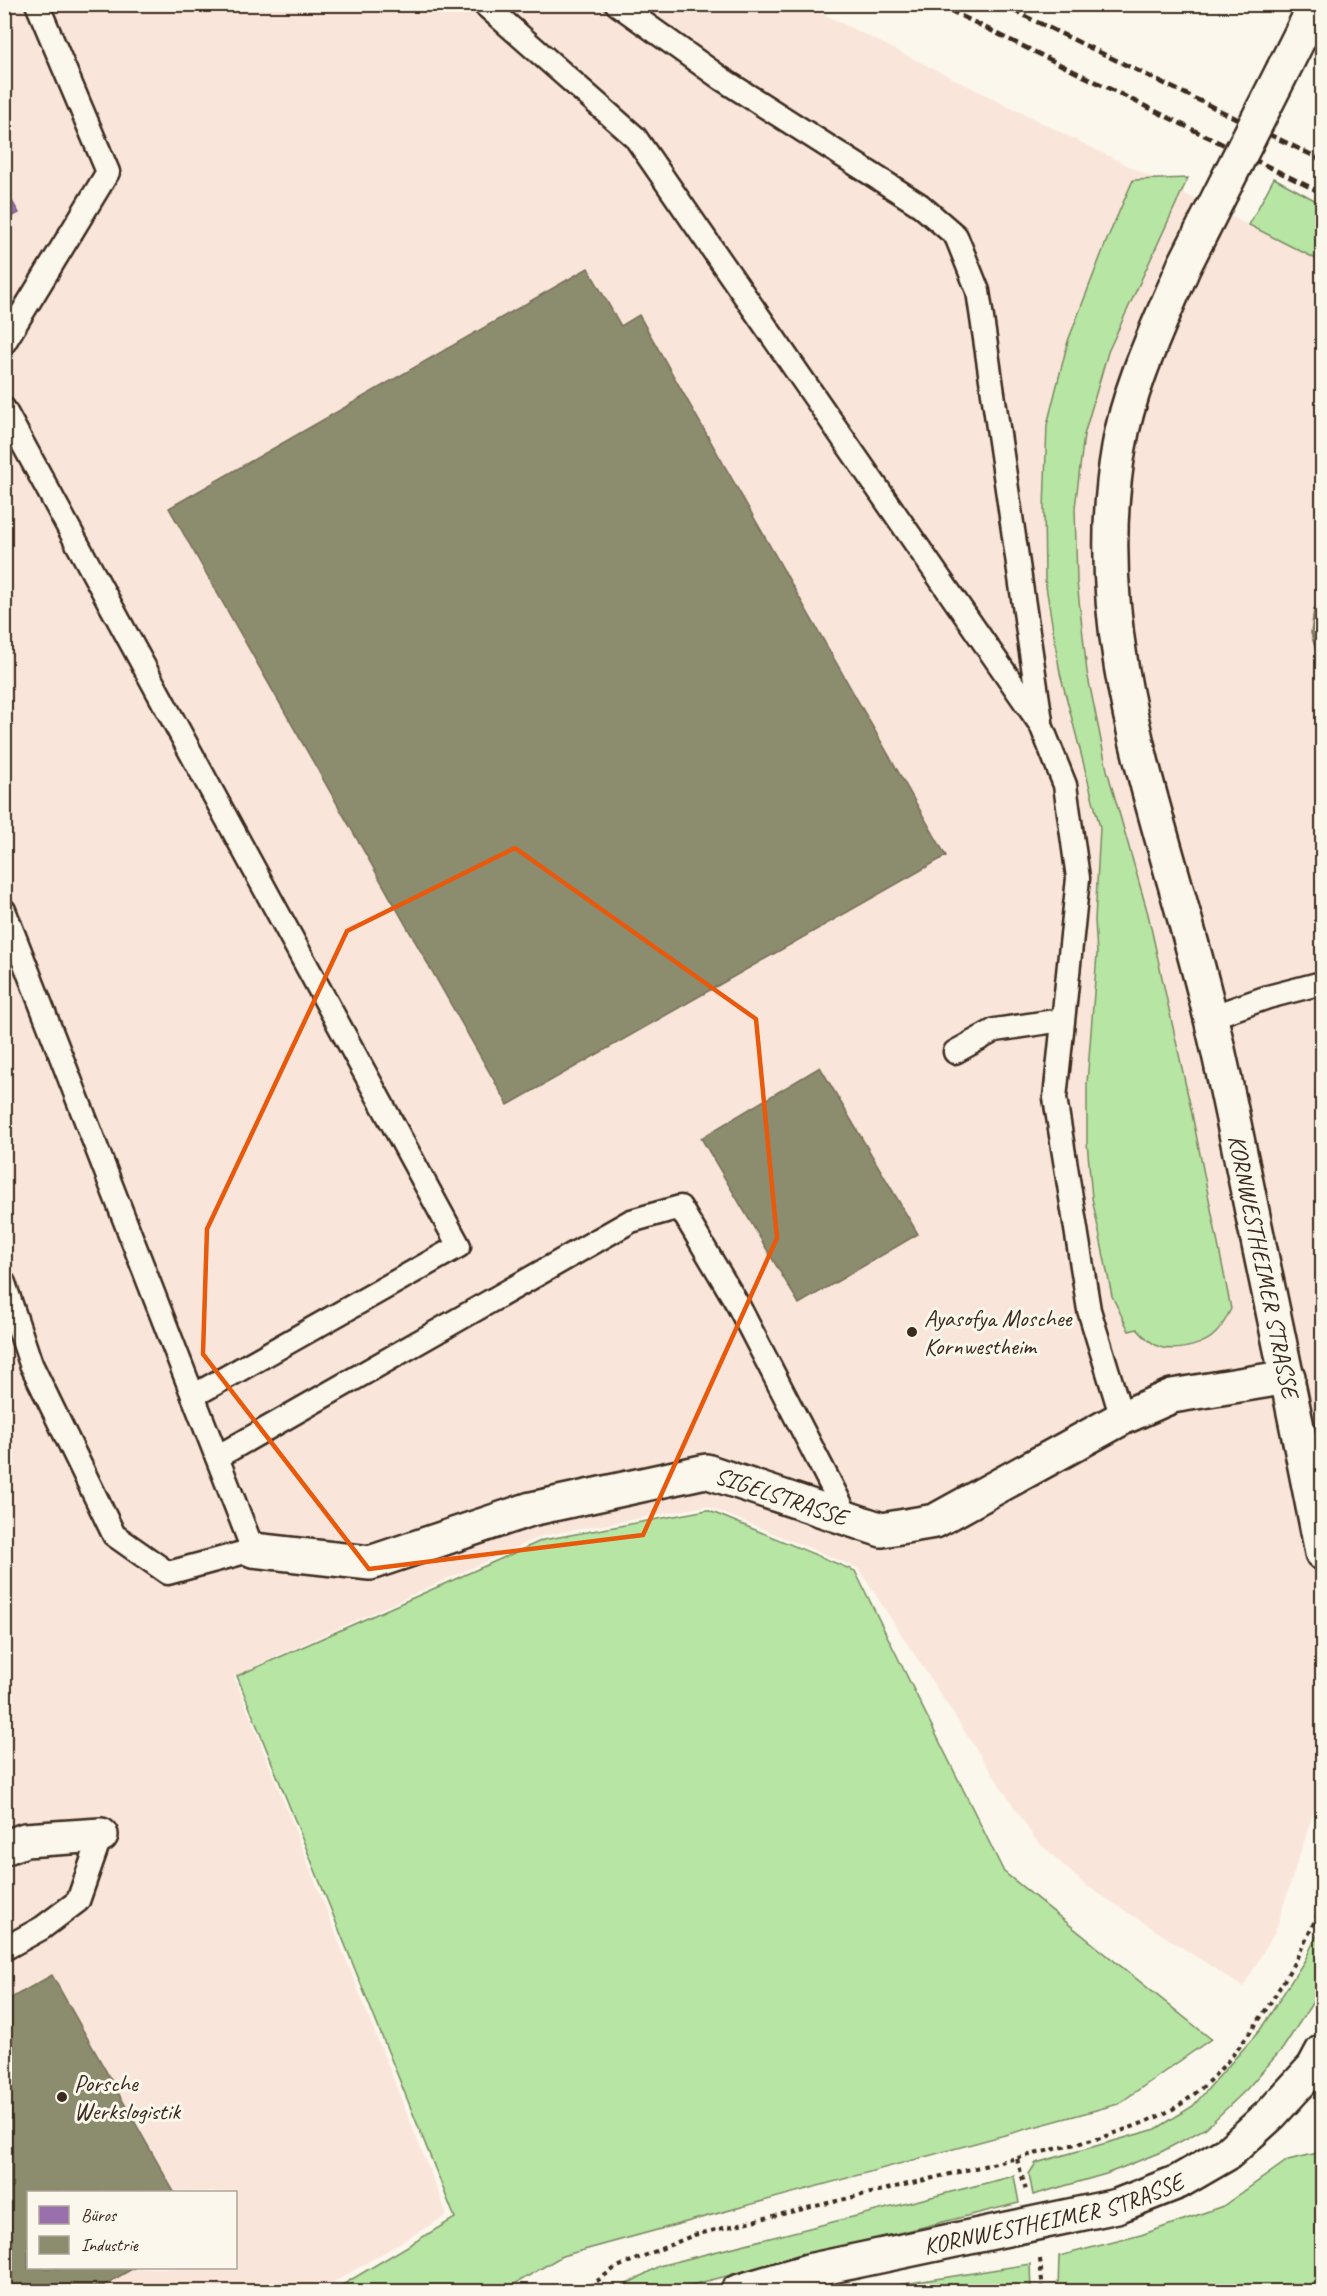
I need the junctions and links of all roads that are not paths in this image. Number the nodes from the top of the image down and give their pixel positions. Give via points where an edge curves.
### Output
1 (37, 4) edge
2 (484, 4) edge
3 (617, 4) edge
4 (1312, 6) edge
5 (4, 344) edge
6 (4, 409) edge
7 (1041, 725) junction
8 (4, 910) edge
9 (1323, 983) edge
10 (1211, 1017) junction
11 (1062, 1020) junction
12 (954, 1052) dead end
13 (4, 1283) edge
14 (1288, 1377) junction
15 (194, 1396) junction
16 (1122, 1418) junction
17 (217, 1457) junction
18 (848, 1518) junction
19 (253, 1550) junction
20 (1323, 1552) edge
21 (100, 1835) joint
22 (4, 1848) edge
23 (4, 1949) edge
24 (1318, 2060) edge
25 (737, 2292) edge

1 - 5 lane via 108,172
2 - 7 lane via 635,136
3 - 7 lane via 722,79 920,205 956,236 978,291
4 - 10 main road, KORNWESTHEIMER STRASSE, bridge via 1184,266 1142,365 1119,445 1110,512 1111,586 1121,674 1141,768
6 - 15 lane via 459,1246
7 - 11 lane via 1065,784 1078,878
8 - 15 lane
9 - 10 lane
10 - 14 main road, KORNWESTHEIMER STRASSE
11 - 12 lane via 995,1030
11 - 16 lane via 1055,1098 1089,1310
13 - 19 lane via 31,1364 114,1535 168,1574
14 - 16 main road, SIGELSTRASSE via 1172,1396
14 - 20 main road, KORNWESTHEIMER STRASSE
15 - 17 lane
16 - 18 main road, SIGELSTRASSE via 935,1521 882,1530
17 - 18 lane via 631,1221 680,1207 738,1305
17 - 19 lane
18 - 19 main road, SIGELSTRASSE via 706,1471 531,1509 370,1563
21 - 22 main road via 25,1840
21 - 23 lane via 78,1901 42,1928
24 - 25 main road, KORNWESTHEIMER STRASSE via 1271,2114 1228,2154 1178,2182 1117,2206 808,2271

